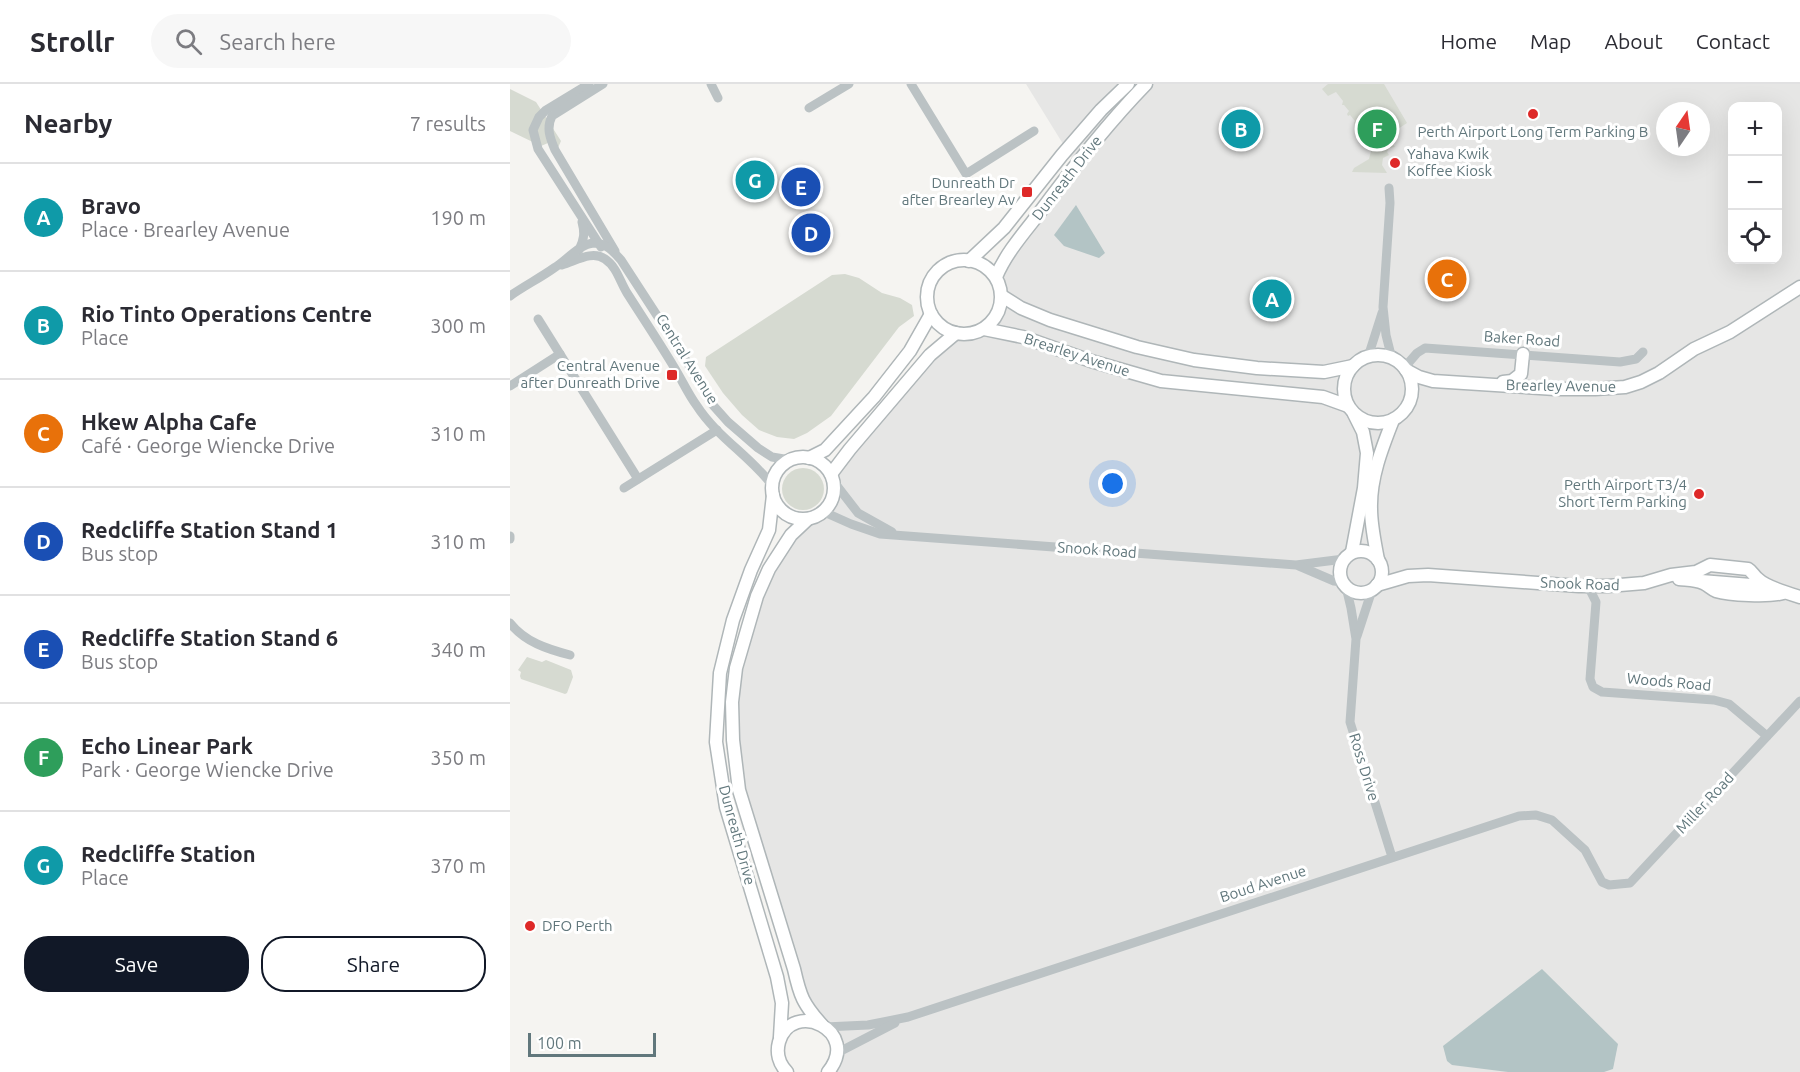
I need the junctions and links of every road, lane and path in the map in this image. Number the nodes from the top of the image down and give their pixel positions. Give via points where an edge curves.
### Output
1 (589, 84) edge
2 (603, 84) edge
3 (711, 84) edge
4 (849, 84) edge
5 (911, 84) edge
6 (1128, 84) edge
7 (1146, 84) edge
8 (718, 98) dead end
9 (809, 108) dead end
10 (1034, 131) dead end
11 (1389, 188) dead end
12 (576, 209) junction
13 (598, 223) junction
14 (597, 243) junction
15 (586, 254) junction
16 (969, 261) junction
17 (617, 263) junction
18 (996, 277) junction
19 (1800, 287) edge
20 (510, 296) edge
21 (1002, 296) junction
22 (1383, 308) junction
23 (931, 314) junction
24 (538, 319) dead end
25 (984, 329) junction
26 (956, 333) junction
27 (1643, 352) dead end
28 (560, 354) junction
29 (1523, 354) junction
30 (1368, 357) junction
31 (1392, 359) junction
32 (1353, 366) junction
33 (1405, 369) junction
34 (1472, 384) junction
35 (510, 386) edge
36 (1351, 409) junction
37 (1393, 420) junction
38 (717, 430) junction
39 (809, 458) junction
40 (790, 460) junction
41 (832, 478) junction
42 (638, 479) junction
43 (624, 488) dead end
44 (772, 490) junction
45 (824, 512) junction
46 (808, 519) junction
47 (897, 534) junction
48 (1348, 555) junction
49 (1378, 560) junction
50 (1296, 565) junction
51 (1692, 576) junction
52 (1663, 578) junction
53 (1344, 584) junction
54 (1579, 586) junction
55 (1374, 588) junction
56 (1776, 593) junction
57 (1800, 597) edge
58 (510, 623) edge
59 (1356, 639) junction
60 (570, 655) dead end
61 (1800, 701) edge
62 (1767, 736) junction
63 (1392, 858) junction
64 (1602, 882) joint
65 (908, 1017) junction
66 (824, 1026) junction
67 (780, 1037) junction
68 (837, 1055) junction
69 (788, 1072) edge
70 (828, 1072) edge
71 (835, 1072) edge

1 - 12 street, Central Avenue via 546,110 533,130 538,149
2 - 13 street, Central Avenue via 559,110 549,122 555,150
3 - 8 street
4 - 9 street
5 - 10 street via 966,174
6 - 16 main road, Dunreath Drive via 1070,146 1004,228
7 - 18 main road, Dunreath Drive via 1096,138
11 - 22 street
12 - 14 street, Central Avenue
12 - 15 street, Central Avenue via 585,232
13 - 14 street
13 - 17 street, Central Avenue
14 - 15 street via 590,244
14 - 17 street, Central Avenue via 609,248
15 - 17 street, Central Avenue
15 - 20 street via 557,266
16 - 18 main road via 979,263
16 - 23 main road via 943,267 931,280 927,299
17 - 38 street, Central Avenue via 625,290 697,407
17 - 40 street, Central Avenue via 684,357 711,403 771,458
18 - 21 main road
19 - 34 main road, Brearley Avenue via 1659,373 1625,387 1595,390
21 - 25 main road via 997,315
21 - 32 main road, Brearley Avenue via 1050,320 1194,360 1324,372
22 - 30 street
22 - 31 street
23 - 26 main road via 937,323
23 - 39 main road via 910,351 874,397 825,450
24 - 28 street
25 - 26 main road
25 - 36 main road, Brearley Avenue via 1023,337 1161,381 1323,397
26 - 41 main road via 930,354 850,449
27 - 29 street, Baker Road via 1636,359 1620,362
28 - 35 street
28 - 42 street
29 - 33 street, Baker Road via 1428,348 1421,350
29 - 34 main road via 1523,368 1515,380
30 - 31 main road
30 - 32 main road
31 - 33 main road
32 - 36 main road via 1344,385 1344,396
33 - 34 main road, Brearley Avenue via 1424,379
33 - 37 main road via 1412,385 1410,400
36 - 37 main road via 1362,420 1372,423
36 - 48 main road via 1363,432 1367,453 1364,488
37 - 49 main road via 1381,451 1371,497
38 - 42 street
38 - 44 street, Central Avenue via 749,459
39 - 40 main road
39 - 41 main road via 826,467
40 - 44 main road via 777,471
41 - 45 main road via 833,498
41 - 47 street, Snook Road via 858,513
42 - 43 street
44 - 46 main road via 782,511
44 - 67 main road, Dunreath Drive via 770,530 733,620 720,673 716,742 726,807 777,977 782,1004
45 - 46 main road
45 - 47 street, Snook Road via 879,534
46 - 66 main road, Dunreath Drive via 791,535 757,596 736,668 733,740 739,790 799,993
47 - 50 street, Snook Road
48 - 49 main road via 1364,550
48 - 50 street, Snook Road
48 - 53 main road via 1339,570
49 - 55 main road via 1382,576
50 - 53 street, Snook Road
51 - 52 main road, Snook Road
51 - 52 main road
51 - 56 main road via 1749,584
51 - 56 main road via 1758,579 1777,588
52 - 54 main road, Snook Road via 1631,585
53 - 55 main road via 1358,593
53 - 59 street, Ross Drive
54 - 55 main road, Snook Road via 1428,575 1408,576
54 - 62 street, Woods Road via 1590,590 1596,602 1590,679 1593,687 1602,692 1729,704
55 - 59 street, Ross Drive
56 - 57 main road
58 - 60 street via 545,648
59 - 63 street, Ross Drive via 1350,722
61 - 62 street, Miller Road
62 - 64 street, Miller Road via 1630,883
63 - 64 street, Boud Avenue via 1519,816 1536,814 1552,820 1585,850
63 - 65 street, Boud Avenue
65 - 66 street, Boud Avenue via 868,1025
65 - 68 street, Boud Avenue
66 - 67 main road via 803,1021 786,1029
66 - 68 main road, Dunreath Drive via 835,1039
67 - 69 main road, Dunreath Drive via 778,1057
68 - 70 main road
68 - 71 main road

